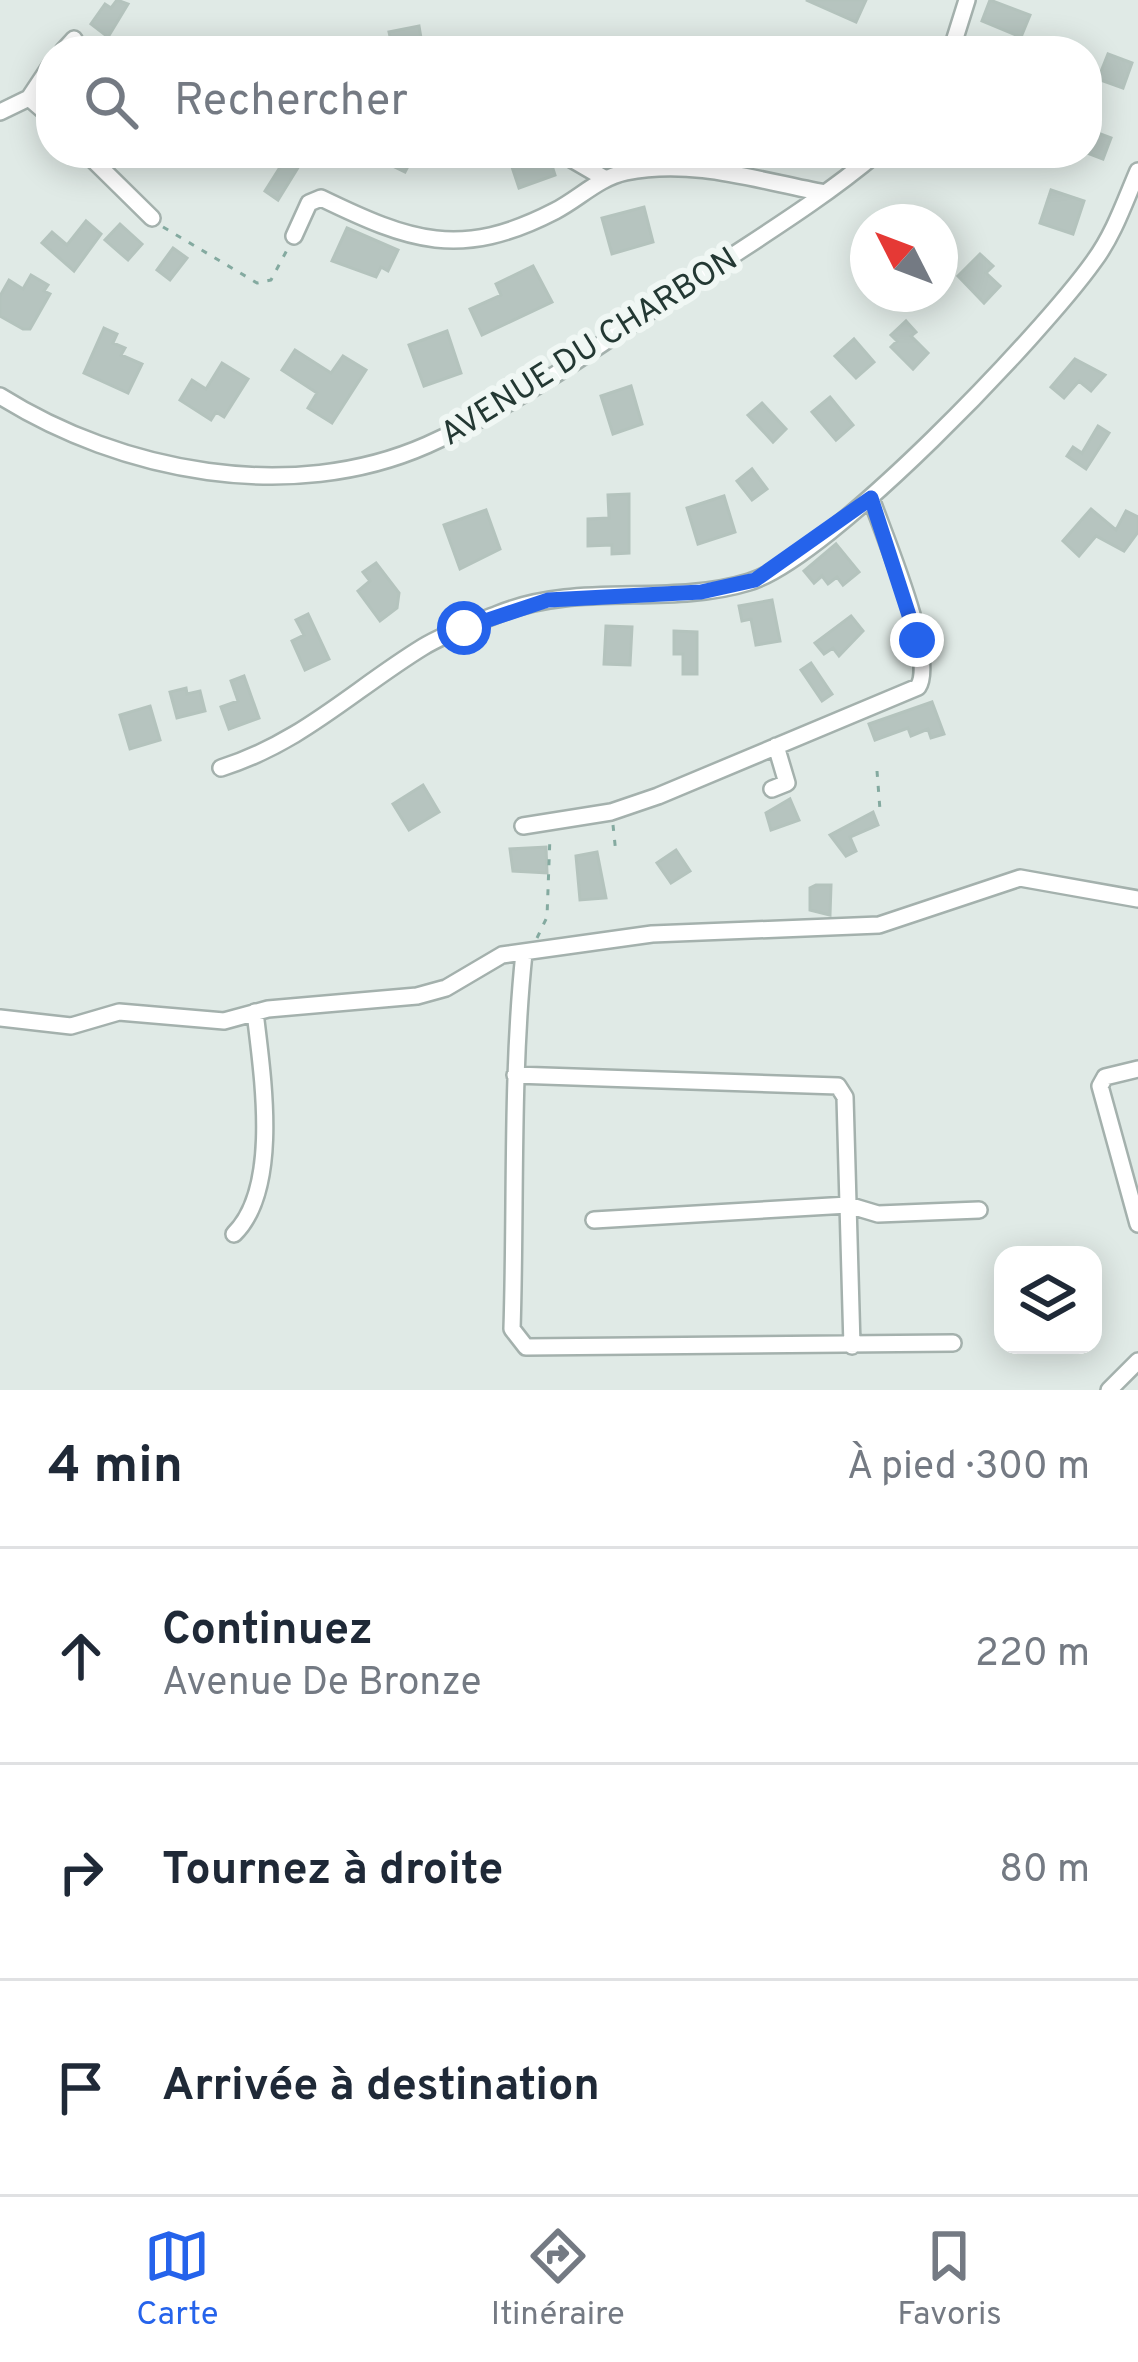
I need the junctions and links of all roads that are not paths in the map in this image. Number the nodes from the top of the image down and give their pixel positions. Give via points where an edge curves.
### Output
1 (968, 0) edge
2 (956, 36) edge
3 (36, 88) edge
4 (29, 98) junction
5 (36, 104) edge
6 (0, 112) edge
7 (101, 168) edge
8 (587, 168) edge
9 (661, 168) edge
10 (687, 168) edge
11 (858, 168) edge
12 (1138, 171) edge
13 (604, 178) junction
14 (825, 194) junction
15 (152, 218) road end
16 (294, 236) road end
17 (0, 396) edge
18 (871, 498) junction
19 (776, 746) junction
20 (221, 768) dead end
21 (772, 789) dead end
22 (523, 826) dead end
23 (1138, 899) edge
24 (524, 953) junction
25 (255, 1012) junction
26 (0, 1018) edge
27 (1138, 1069) edge
28 (515, 1075) junction
29 (1138, 1156) edge
30 (1120, 1163) junction
31 (848, 1205) junction
32 (979, 1210) dead end
33 (594, 1220) dead end
34 (1138, 1224) edge
35 (234, 1234) dead end
36 (953, 1343) dead end
37 (852, 1346) junction
38 (1138, 1360) edge
39 (1108, 1390) edge

1 - 2 street
3 - 4 street
4 - 5 street
4 - 6 street
7 - 15 street
8 - 13 street
9 - 13 street
10 - 14 street
11 - 14 street, AVENUE DU CHARBON
12 - 18 street via 1082,276
13 - 16 street via 539,219 463,240 394,234 321,198 310,202
14 - 17 street, AVENUE DU CHARBON via 512,399 384,460 277,475 171,466 114,453
18 - 19 street via 924,678 910,693
18 - 20 street via 755,580 701,592 548,600 464,628 424,646 285,744
19 - 21 street via 787,783
19 - 22 street via 611,812
23 - 24 street via 1020,878 879,925 692,931
24 - 25 street via 488,960 433,993
24 - 28 street
25 - 26 street via 203,1021 119,1012 71,1026
25 - 35 street via 264,1105 258,1196
27 - 30 street via 1100,1085
28 - 31 street via 838,1086 845,1097
28 - 37 street via 517,1342
29 - 30 street
30 - 34 street
31 - 32 street via 878,1214
31 - 33 street
31 - 37 street
36 - 37 street
38 - 39 street

